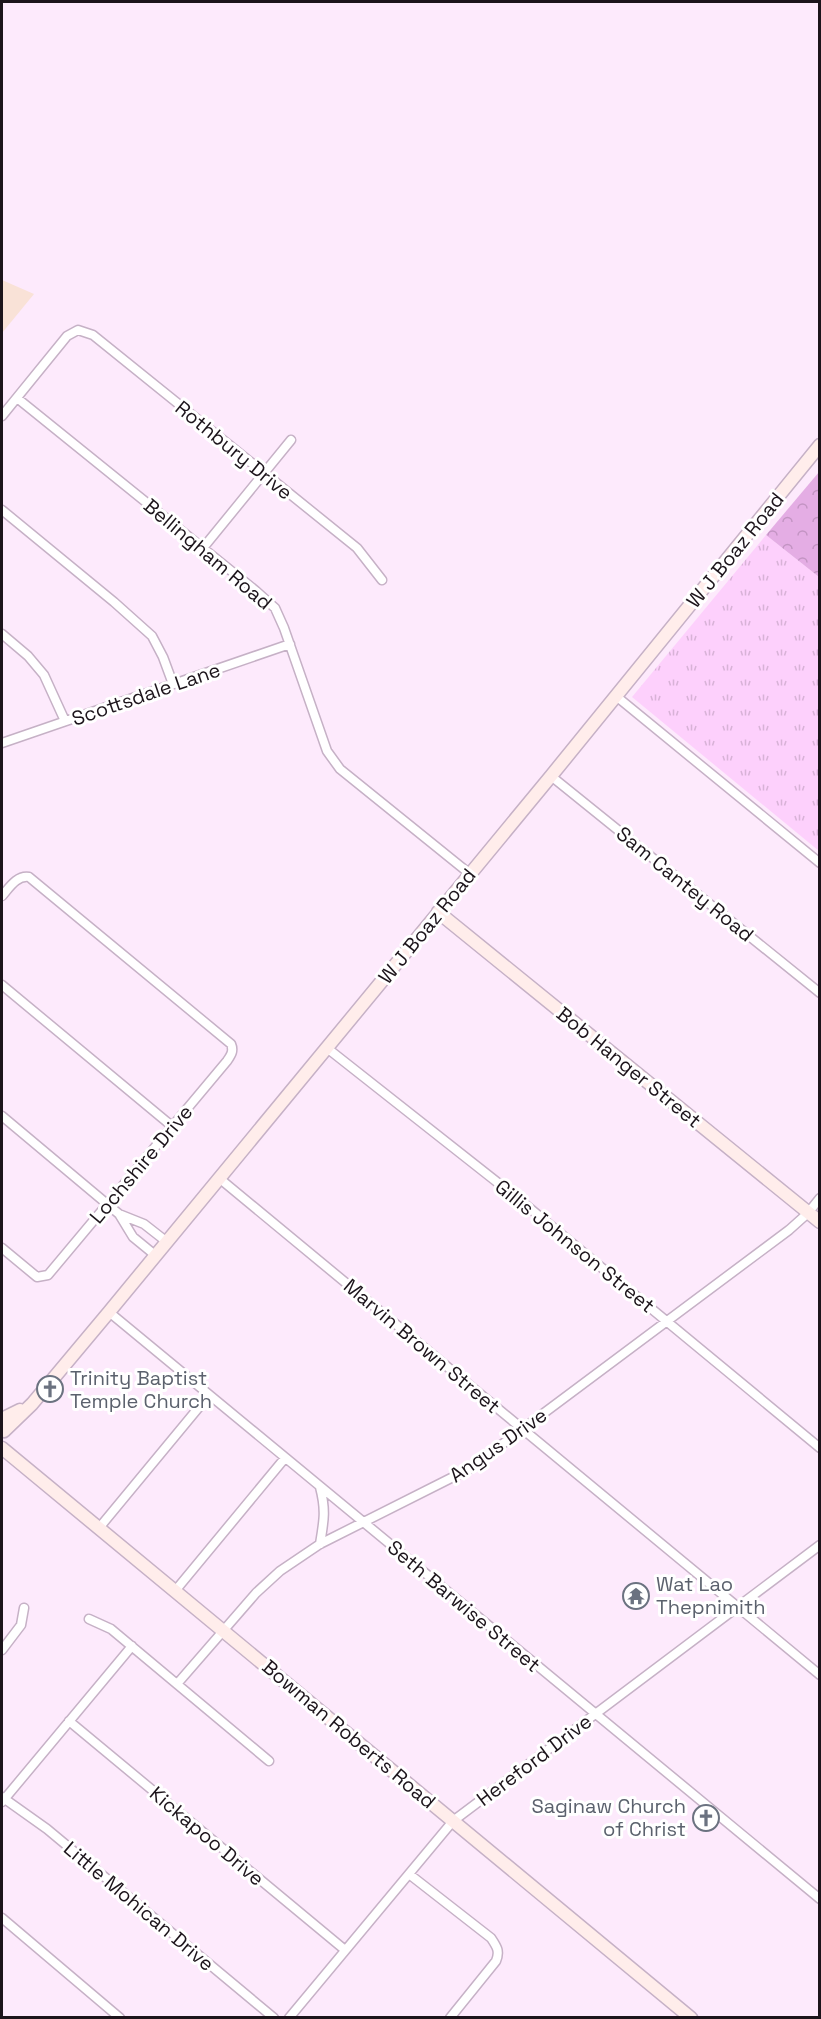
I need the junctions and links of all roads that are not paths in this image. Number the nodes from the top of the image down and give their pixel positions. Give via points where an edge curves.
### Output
1 (16, 398) junction
2 (2, 416) edge
3 (291, 440) dead end
4 (819, 445) edge
5 (263, 473) junction
6 (2, 510) edge
7 (203, 548) junction
8 (382, 580) dead end
9 (2, 634) edge
10 (290, 644) junction
11 (173, 684) junction
12 (615, 696) junction
13 (65, 721) junction
14 (2, 743) edge
15 (551, 776) junction
16 (819, 864) edge
17 (470, 874) junction
18 (2, 896) edge
19 (438, 912) junction
20 (2, 985) edge
21 (819, 993) edge
22 (327, 1048) junction
23 (2, 1116) edge
24 (172, 1126) junction
25 (219, 1178) junction
26 (819, 1198) edge
27 (108, 1204) junction
28 (808, 1213) junction
29 (119, 1214) junction
30 (819, 1222) edge
31 (167, 1242) junction
32 (2, 1248) edge
33 (155, 1255) junction
34 (109, 1312) junction
35 (665, 1321) junction
36 (209, 1395) junction
37 (32, 1404) junction
38 (2, 1419) edge
39 (523, 1430) junction
40 (2, 1431) edge
41 (819, 1448) edge
42 (4, 1450) edge
43 (285, 1458) junction
44 (320, 1487) junction
45 (363, 1522) junction
46 (99, 1528) junction
47 (320, 1544) junction
48 (819, 1545) edge
49 (175, 1591) junction
50 (738, 1607) junction
51 (24, 1608) dead end
52 (89, 1619) dead end
53 (222, 1630) junction
54 (132, 1646) junction
55 (2, 1650) edge
56 (819, 1675) edge
57 (177, 1684) junction
58 (595, 1714) junction
59 (69, 1721) junction
60 (269, 1761) dead end
61 (2, 1799) edge
62 (453, 1821) junction
63 (409, 1874) junction
64 (819, 1899) edge
65 (2, 1918) edge
66 (345, 1950) junction
67 (120, 2018) edge
68 (274, 2018) edge
69 (289, 2018) edge
70 (450, 2018) edge
71 (691, 2018) edge

1 - 2 street
1 - 5 street, Rothbury Drive via 67,336 78,330 93,335
1 - 7 street, Bellingham Road
3 - 5 street
4 - 12 street, W J Boaz Road
5 - 7 street
5 - 8 street, Rothbury Drive via 357,548
6 - 11 street via 152,636
7 - 10 street, Bellingham Road via 275,608
9 - 13 street via 44,675
10 - 11 street, Scottsdale Lane
10 - 17 street, Bellingham Road via 331,759
11 - 13 street, Scottsdale Lane
12 - 15 street, W J Boaz Road
12 - 16 street
13 - 14 street, Scottsdale Lane
15 - 17 street, W J Boaz Road
15 - 21 street, Sam Cantey Road
17 - 19 street, W J Boaz Road
18 - 24 street, Lochshire Drive via 14,882 29,877 231,1044 232,1053 227,1061
19 - 22 street, W J Boaz Road
19 - 28 street, Bob Hanger Street
20 - 24 street
22 - 25 street, W J Boaz Road
22 - 35 street, Gillis Johnson Street
23 - 27 street
24 - 27 street, Lochshire Drive
25 - 31 street, W J Boaz Road
25 - 39 street, Marvin Brown Street
26 - 28 street, Angus Drive
27 - 29 street
27 - 32 street, Lochshire Drive via 43,1277 37,1277
28 - 30 street, Bob Hanger Street
28 - 35 street, Angus Drive
29 - 31 street via 144,1224
29 - 33 street via 133,1237
31 - 33 street, W J Boaz Road
33 - 34 street, W J Boaz Road
34 - 36 street, Seth Barwise Street
34 - 37 street, W J Boaz Road
35 - 39 street, Angus Drive
35 - 41 street, Gillis Johnson Street
36 - 43 street, Seth Barwise Street
36 - 46 street
37 - 38 street, W J Boaz Road
37 - 40 street, W J Boaz Road
39 - 45 street, Angus Drive via 457,1476
39 - 50 street, Marvin Brown Street
42 - 46 street, Bowman Roberts Road
43 - 44 street, Seth Barwise Street
43 - 49 street
44 - 45 street, Seth Barwise Street
44 - 47 street via 325,1514
45 - 47 street, Angus Drive
45 - 58 street, Seth Barwise Street
46 - 49 street, Bowman Roberts Road
47 - 53 street, Angus Drive via 280,1571
48 - 50 street, Hereford Drive
49 - 53 street, Bowman Roberts Road
50 - 56 street, Marvin Brown Street
50 - 58 street, Hereford Drive
51 - 55 street via 21,1624
52 - 54 street via 111,1629
53 - 57 street, Angus Drive
53 - 62 street, Bowman Roberts Road
54 - 57 street
54 - 59 street
57 - 60 street
58 - 62 street, Hereford Drive
58 - 64 street, Seth Barwise Street
59 - 61 street
59 - 66 street, Kickapoo Drive
61 - 68 street, Little Mohican Drive via 46,1829
62 - 63 street, Hereford Drive
62 - 71 street, Bowman Roberts Road
63 - 66 street, Hereford Drive
63 - 70 street via 491,1938 499,1954
65 - 67 street
66 - 69 street, Hereford Drive

